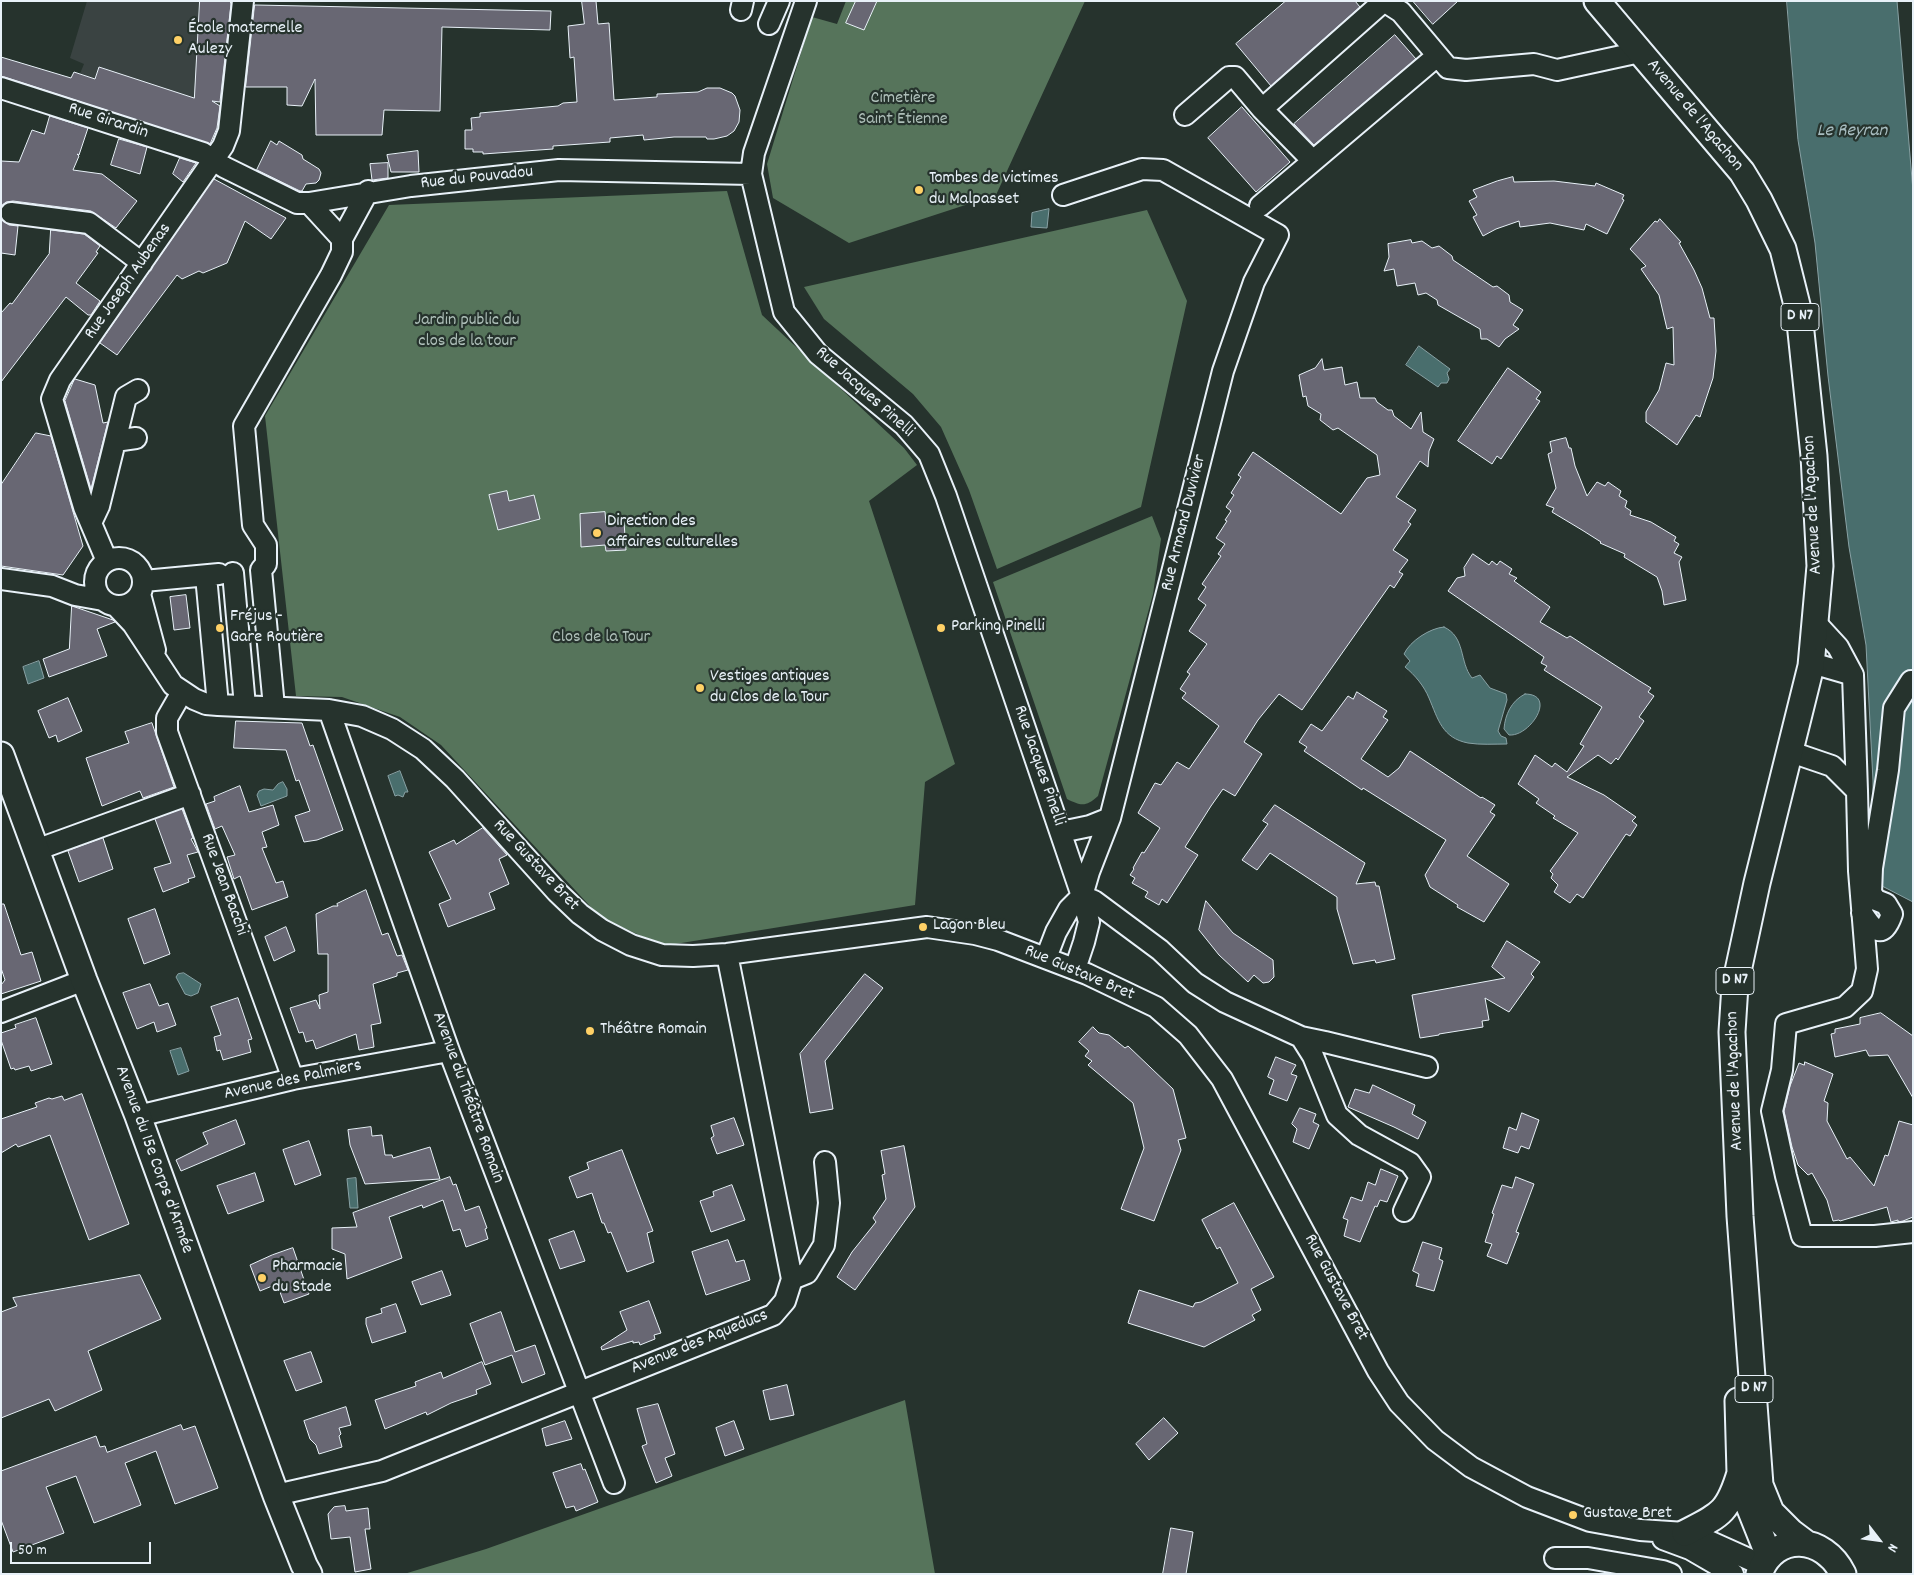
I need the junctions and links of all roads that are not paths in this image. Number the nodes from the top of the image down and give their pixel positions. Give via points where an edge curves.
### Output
1 (243, 1) edge
2 (779, 1) edge
3 (806, 1) edge
4 (1384, 1) edge
5 (1597, 1) edge
6 (769, 24) dead end
7 (1640, 52) junction
8 (1436, 56) junction
9 (1, 88) edge
10 (1262, 109) junction
11 (1185, 116) dead end
12 (214, 160) junction
13 (1313, 161) junction
14 (751, 174) junction
15 (368, 192) junction
16 (1063, 195) dead end
17 (309, 203) junction
18 (1260, 206) dead end
19 (11, 213) dead end
20 (342, 239) junction
21 (142, 263) junction
22 (138, 390) dead end
23 (136, 438) dead end
24 (115, 441) junction
25 (91, 524) junction
26 (263, 567) junction
27 (102, 568) junction
28 (233, 573) junction
29 (206, 576) junction
30 (1, 578) edge
31 (52, 586) junction
32 (142, 588) junction
33 (110, 603) junction
34 (1815, 622) junction
35 (158, 660) junction
36 (1811, 666) junction
37 (1853, 675) junction
38 (1913, 681) edge
39 (182, 692) junction
40 (218, 705) junction
41 (245, 706) junction
42 (274, 707) junction
43 (329, 710) junction
44 (1791, 752) junction
45 (1, 755) edge
46 (1857, 791) junction
47 (190, 794) junction
48 (1110, 818) junction
49 (1061, 832) junction
50 (36, 850) junction
51 (1082, 896) junction
52 (1862, 914) junction
53 (727, 954) junction
54 (1046, 958) junction
55 (1075, 969) junction
56 (84, 980) junction
57 (1, 1012) edge
58 (1301, 1038) junction
59 (449, 1050) junction
60 (1427, 1067) dead end
61 (293, 1079) junction
62 (138, 1116) junction
63 (825, 1162) dead end
64 (1404, 1211) dead end
65 (1740, 1216) junction
66 (1913, 1232) edge
67 (792, 1279) junction
68 (578, 1392) junction
69 (1740, 1473) junction
70 (614, 1483) dead end
71 (276, 1495) junction
72 (1640, 1530) junction
73 (1685, 1533) junction
74 (1807, 1544) junction
75 (1555, 1558) dead end
76 (1764, 1565) edge
77 (306, 1571) edge
78 (1670, 1574) edge
79 (1733, 1574) edge
80 (1843, 1574) edge

1 - 12 street, Rue Joseph Aubenas via 229,131
2 - 6 street
3 - 14 street, Rue Jacques Pinelli via 754,153
4 - 8 street via 1401,12
4 - 10 street
5 - 7 main road, Avenue de l'Agachon / D N7
7 - 8 street via 1558,70 1534,64 1466,70 1448,68
7 - 34 main road, Avenue de l'Agachon / D N7 via 1742,172 1783,249 1799,313 1814,456 1820,566
8 - 13 street
9 - 12 street, Rue Girardin via 203,153
10 - 11 street via 1235,77 1229,78
10 - 13 street
12 - 17 street, Rue du Pouvadou via 297,203
12 - 21 street, Rue Joseph Aubenas
13 - 18 street
14 - 15 street, Rue du Pouvadou via 559,170
14 - 49 street, Rue Jacques Pinelli via 784,312 818,354 904,424 929,454
15 - 17 street, Rue du Pouvadou
15 - 20 street
16 - 48 street, Rue Armand Duvivier via 1142,169 1163,170 1278,235 1254,282 1223,371
17 - 20 street
19 - 21 street via 89,224
20 - 26 street via 342,252 331,275 244,426 253,525 266,545
21 - 25 street, Rue Joseph Aubenas via 60,380 52,399
22 - 24 street via 126,398
23 - 24 street
24 - 25 street via 99,506
25 - 27 street, Rue Joseph Aubenas
26 - 28 street
26 - 42 street
27 - 31 street via 73,582
27 - 32 street via 121,558 128,559 139,568
27 - 33 street via 97,590
28 - 29 street
28 - 41 street
29 - 32 street
29 - 40 street
30 - 31 street
31 - 33 street
32 - 33 street via 132,603
32 - 35 street, Rue Gustave Bret
33 - 35 street, Rue Gustave Bret via 133,624
34 - 36 main road, Avenue de l'Agachon / D N7
34 - 37 street via 1838,647
35 - 39 street, Rue Gustave Bret via 173,685
36 - 37 street
36 - 44 main road, Avenue de l'Agachon / D N7
37 - 46 street
38 - 52 street via 1894,708 1888,770 1872,868 1871,893 1876,900 1886,904 1892,914 1882,930 1871,928
39 - 40 street, Rue Gustave Bret via 206,704
39 - 47 street, Rue Jean Bacchi via 166,725
40 - 41 street, Rue Gustave Bret
41 - 42 street, Rue Gustave Bret
42 - 43 street, Rue Gustave Bret
43 - 53 street, Rue Gustave Bret via 362,716 392,729 423,749 455,779 556,892 602,930 631,945 662,954
43 - 59 street, Avenue du Théâtre Romain
44 - 46 street via 1832,766
44 - 65 main road, Avenue de l'Agachon / D N7 via 1734,985 1732,1032
45 - 50 main road, Avenue du 15e Corps d'Armée
46 - 52 street
47 - 50 street
47 - 61 street, Rue Jean Bacchi
48 - 49 street
48 - 51 street, Rue Armand Duvivier
49 - 51 street, Rue Jacques Pinelli
50 - 56 main road, Avenue du 15e Corps d'Armée
51 - 54 street via 1061,924
51 - 55 street, Rue Jacques Pinelli via 1089,922
51 - 58 street via 1160,950 1195,983 1225,1002
52 - 66 street via 1867,969 1862,991 1845,1008 1786,1024 1782,1070 1772,1111 1802,1236 1875,1236
53 - 54 street, Rue Gustave Bret via 923,927 975,934
53 - 67 street
54 - 55 street, Rue Gustave Bret
55 - 72 street, Rue Gustave Bret via 1156,1007 1188,1034 1222,1079 1378,1371 1399,1404 1435,1440 1471,1467 1527,1498 1590,1521
56 - 57 street
56 - 62 main road, Avenue du 15e Corps d'Armée
58 - 60 street
58 - 64 street via 1314,1056 1337,1115 1359,1135 1410,1162 1420,1177
59 - 61 street, Avenue des Palmiers
59 - 68 street, Avenue du Théâtre Romain
61 - 62 street, Avenue des Palmiers
62 - 71 main road, Avenue du 15e Corps d'Armée
63 - 67 street via 829,1203 824,1244 807,1273
65 - 69 main road, Avenue de l'Agachon / D N7 via 1737,1352
65 - 74 main road, Avenue de l'Agachon / D N7 via 1760,1485 1770,1512
67 - 68 street, Avenue des Aqueducs via 785,1301 772,1315
68 - 70 street, Avenue du Théâtre Romain
68 - 71 street, Avenue des Aqueducs via 382,1471
69 - 73 main road via 1734,1493 1719,1515
69 - 76 main road, Avenue de l'Agachon / D N7
71 - 77 main road, Avenue du 15e Corps d'Armée
72 - 73 street, Rue Gustave Bret
72 - 79 street, Rue Gustave Bret via 1690,1549
73 - 76 street, Rue Gustave Bret
74 - 76 main road via 1780,1548
74 - 80 main road, Avenue de l'Agachon via 1828,1553
75 - 78 street via 1588,1558

